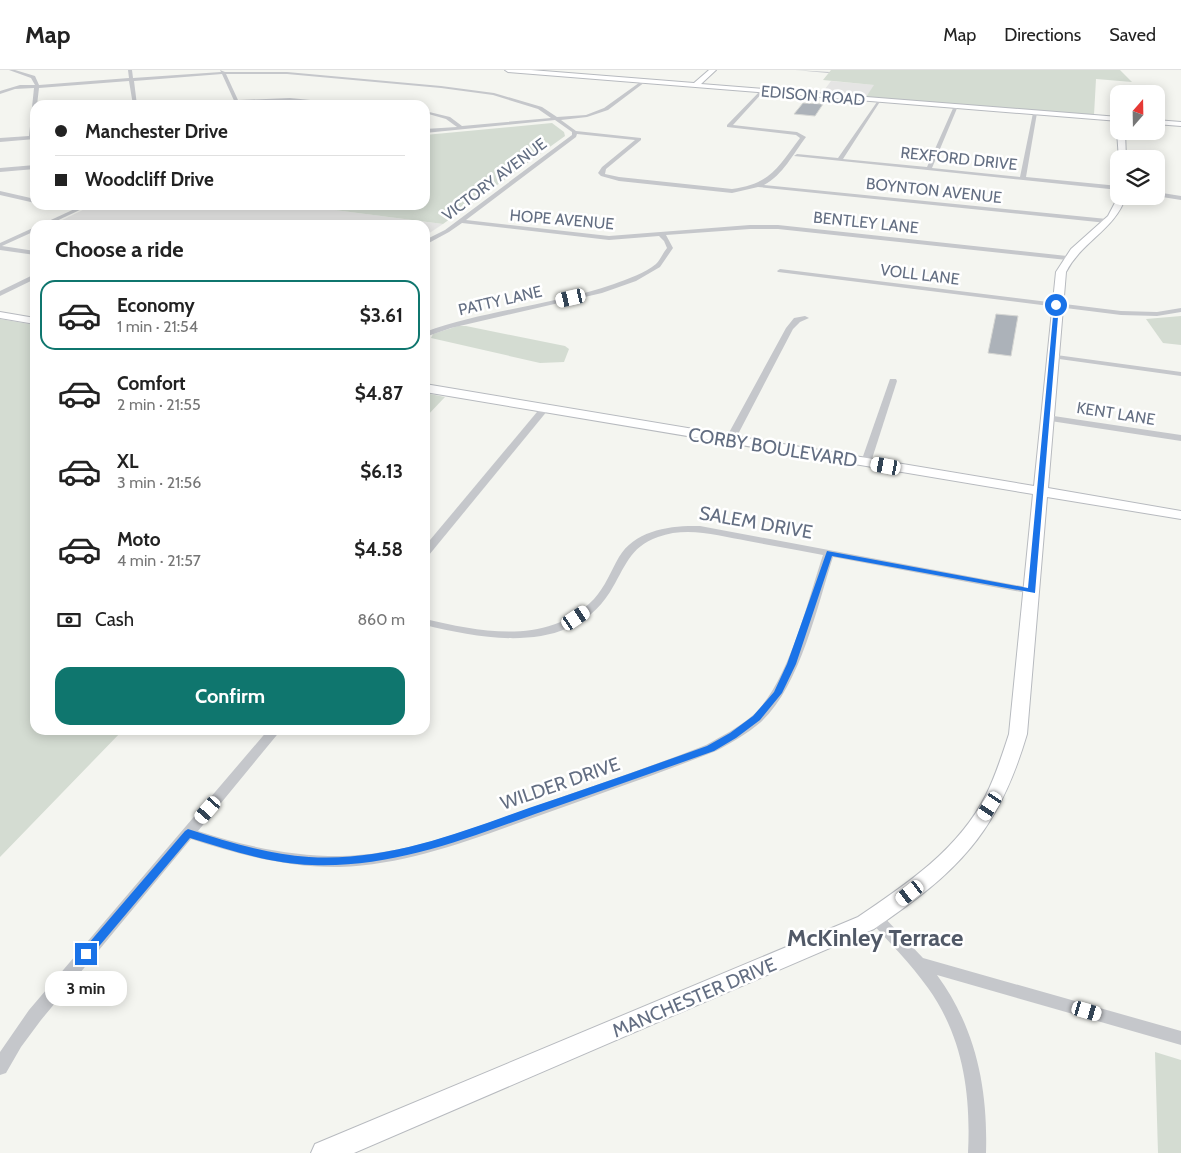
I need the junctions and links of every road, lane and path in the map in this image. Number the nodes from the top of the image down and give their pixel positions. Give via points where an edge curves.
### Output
1 (11, 70) edge
2 (130, 70) edge
3 (508, 70) edge
4 (713, 70) edge
5 (797, 70) edge
6 (223, 72) edge
7 (828, 72) dead end
8 (130, 80) junction
9 (643, 81) junction
10 (37, 84) junction
11 (696, 85) junction
12 (762, 90) junction
13 (0, 93) edge
14 (36, 100) edge
15 (134, 100) edge
16 (236, 100) edge
17 (277, 100) edge
18 (302, 100) edge
19 (879, 100) junction
20 (956, 106) junction
21 (430, 113) edge
22 (1036, 113) junction
23 (1110, 118) edge
24 (559, 119) junction
25 (1165, 123) edge
26 (1181, 124) edge
27 (462, 128) junction
28 (430, 131) edge
29 (574, 132) junction
30 (30, 137) edge
31 (802, 137) joint
32 (0, 140) edge
33 (797, 156) dead end
34 (840, 160) junction
35 (30, 167) edge
36 (929, 169) junction
37 (0, 170) edge
38 (1023, 178) junction
39 (757, 186) junction
40 (1110, 187) edge
41 (739, 190) joint
42 (0, 193) edge
43 (1165, 195) edge
44 (1181, 198) edge
45 (30, 200) edge
46 (1119, 205) edge
47 (76, 210) edge
48 (54, 220) edge
49 (1108, 221) junction
50 (460, 222) junction
51 (30, 231) edge
52 (662, 235) junction
53 (430, 240) edge
54 (0, 246) edge
55 (30, 252) edge
56 (1067, 258) junction
57 (780, 272) dead end
58 (30, 279) edge
59 (0, 294) edge
60 (1056, 305) junction
61 (1181, 310) edge
62 (0, 315) edge
63 (805, 318) dead end
64 (30, 320) edge
65 (430, 333) edge
66 (1052, 356) junction
67 (1181, 374) edge
68 (893, 381) dead end
69 (430, 389) edge
70 (545, 408) junction
71 (1047, 418) junction
72 (1181, 438) edge
73 (730, 440) junction
74 (866, 462) junction
75 (1041, 492) junction
76 (1181, 515) edge
77 (430, 547) edge
78 (829, 553) junction
79 (1032, 591) junction
80 (430, 623) edge
81 (272, 735) edge
82 (188, 833) junction
83 (875, 917) junction
84 (918, 963) junction
85 (1181, 1038) edge
86 (0, 1067) edge
87 (324, 1153) edge
88 (977, 1153) edge

1 - 10 street via 29,75
2 - 8 street
3 - 9 street, EDISON ROAD
4 - 11 street
5 - 7 street
6 - 8 street
6 - 16 street
6 - 24 street via 287,73 479,91 534,105
8 - 10 street
8 - 15 street
9 - 11 street, EDISON ROAD
9 - 24 street via 602,111
10 - 13 street
10 - 14 street
11 - 12 street, EDISON ROAD
12 - 19 street, EDISON ROAD
12 - 31 street via 729,126
17 - 18 street
19 - 20 street, EDISON ROAD
19 - 34 street
20 - 22 street, EDISON ROAD
20 - 36 street
21 - 27 street via 448,118
22 - 23 street, EDISON ROAD
22 - 38 street
24 - 27 street
24 - 29 street
25 - 26 street
27 - 28 street
29 - 41 street via 640,139 604,168 602,173 612,178
29 - 50 street, VICTORY AVENUE via 574,136
30 - 32 street
31 - 39 street via 770,180
33 - 34 street, REXFORD DRIVE
34 - 36 street, REXFORD DRIVE
35 - 37 street
36 - 38 street, REXFORD DRIVE
38 - 40 street, REXFORD DRIVE
39 - 41 street
39 - 49 street, BOYNTON AVENUE
42 - 45 street
43 - 44 street
46 - 49 street, MANCHESTER DRIVE
47 - 48 street
49 - 56 street, MANCHESTER DRIVE
50 - 52 street, HOPE AVENUE via 589,237
50 - 53 street, VICTORY AVENUE
51 - 54 street
52 - 56 street, BENTLEY LANE via 778,227
52 - 65 street, PATTY LANE via 670,248 666,258 631,280 590,294 453,325
54 - 55 street
56 - 60 street, MANCHESTER DRIVE via 1059,280
57 - 60 street, VOLL LANE
58 - 59 street
60 - 61 street, VOLL LANE via 1133,314
60 - 66 street, MANCHESTER DRIVE
62 - 64 street
63 - 73 street via 797,320 790,328
66 - 67 street
66 - 71 street, MANCHESTER DRIVE
68 - 74 street
69 - 70 street, CORBY BOULEVARD
70 - 73 street, CORBY BOULEVARD
70 - 77 street
71 - 72 street, KENT LANE
71 - 75 street, MANCHESTER DRIVE
73 - 74 street, CORBY BOULEVARD
74 - 75 street, CORBY BOULEVARD
75 - 76 street, CORBY BOULEVARD
75 - 79 street, MANCHESTER DRIVE
78 - 79 street, SALEM DRIVE
78 - 80 street, SALEM DRIVE via 700,529 666,530 628,551 596,603 563,626 534,634 502,637
78 - 82 street, WILDER DRIVE via 792,664 778,693 756,718 711,748 444,842 394,855 345,861 302,860 243,850
79 - 83 street, MANCHESTER DRIVE via 1019,726 1003,783 974,832 954,855 924,882
81 - 82 street
82 - 86 street via 35,1014
83 - 84 street
83 - 87 street, MANCHESTER DRIVE via 817,945
84 - 85 street
84 - 88 street via 940,991 956,1020 974,1072 978,1111

